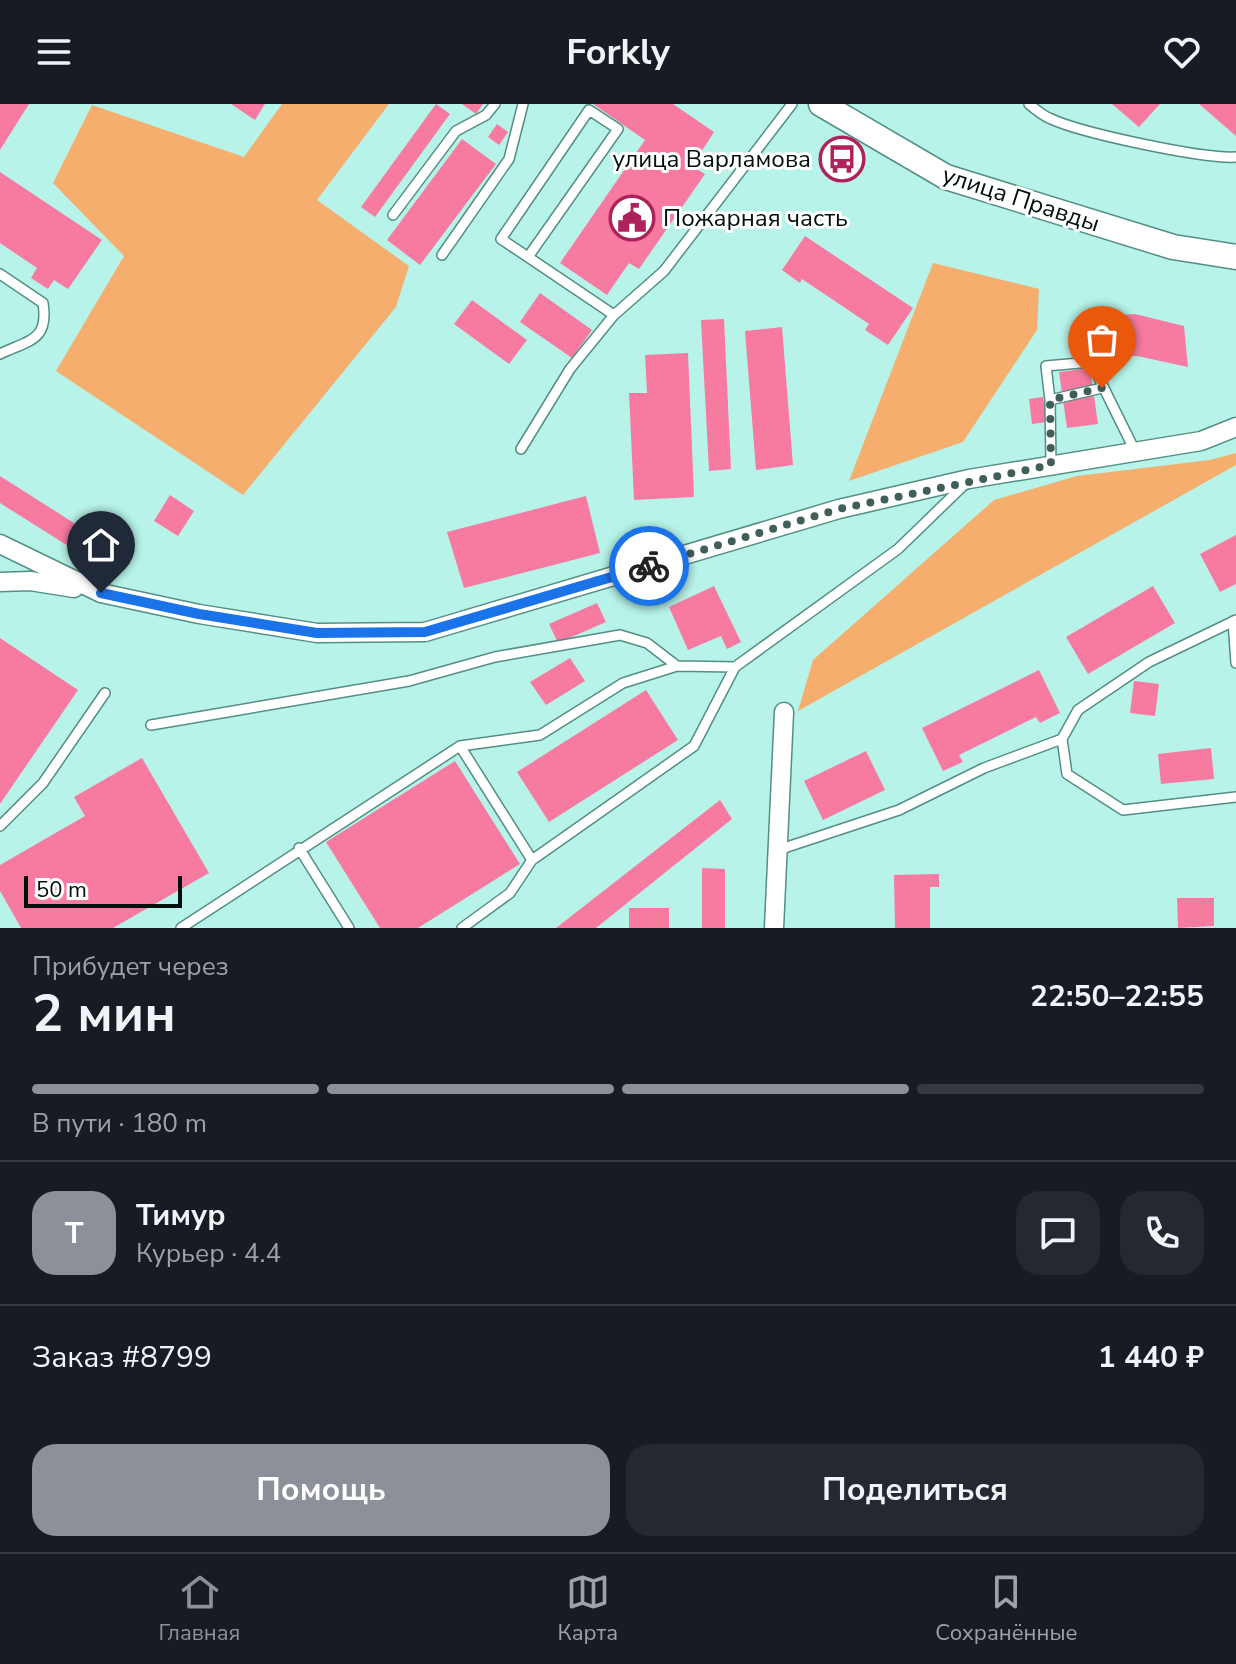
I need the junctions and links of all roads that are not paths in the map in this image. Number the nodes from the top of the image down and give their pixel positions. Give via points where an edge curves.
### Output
1 (495, 104) edge
2 (523, 104) edge
3 (792, 104) edge
4 (821, 104) edge
5 (1029, 104) edge
6 (1236, 157) edge
7 (393, 215) dead end
8 (442, 255) dead end
9 (528, 257) junction
10 (1236, 257) edge
11 (0, 274) edge
12 (614, 315) junction
13 (0, 354) edge
14 (1102, 388) junction
15 (1050, 400) junction
16 (1236, 427) edge
17 (521, 449) dead end
18 (1135, 451) junction
19 (1051, 465) junction
20 (969, 479) junction
21 (0, 544) edge
22 (0, 582) edge
23 (101, 593) junction
24 (1234, 621) edge
25 (1236, 663) edge
26 (677, 666) junction
27 (735, 667) junction
28 (105, 693) dead end
29 (784, 712) dead end
30 (151, 725) dead end
31 (1062, 739) junction
32 (460, 746) junction
33 (1236, 797) edge
34 (0, 826) edge
35 (299, 848) junction
36 (775, 851) junction
37 (532, 860) junction
38 (181, 928) edge
39 (349, 928) edge
40 (462, 928) edge
41 (774, 928) edge

1 - 7 lane via 456,131
2 - 8 lane via 509,159
3 - 12 lane via 664,271
4 - 10 main road, улица Правды via 946,177 1173,247
5 - 6 lane via 1050,119 1121,138 1217,159
9 - 9 lane via 618,129 589,110 501,239
9 - 12 lane
11 - 13 lane via 43,303 46,323 40,335
12 - 17 lane via 570,369
14 - 15 lane
14 - 15 lane via 1091,362 1046,366
14 - 18 lane
15 - 19 lane
16 - 18 street via 1201,441
18 - 19 street
19 - 20 street
20 - 23 street via 839,509 425,632 317,633
20 - 27 lane via 898,549
21 - 23 street
22 - 23 street via 30,581
24 - 25 lane
24 - 31 lane via 1149,662 1078,710
26 - 27 lane
26 - 30 lane via 647,643 620,635 495,657 409,681
26 - 32 lane via 623,683 540,735
27 - 37 lane via 694,746
28 - 34 lane via 43,783
29 - 36 street
31 - 33 lane via 1067,774 1123,810
31 - 36 lane via 984,768 899,810
32 - 35 lane
32 - 37 lane
35 - 38 lane
35 - 39 lane
36 - 41 street
37 - 40 lane via 510,893

